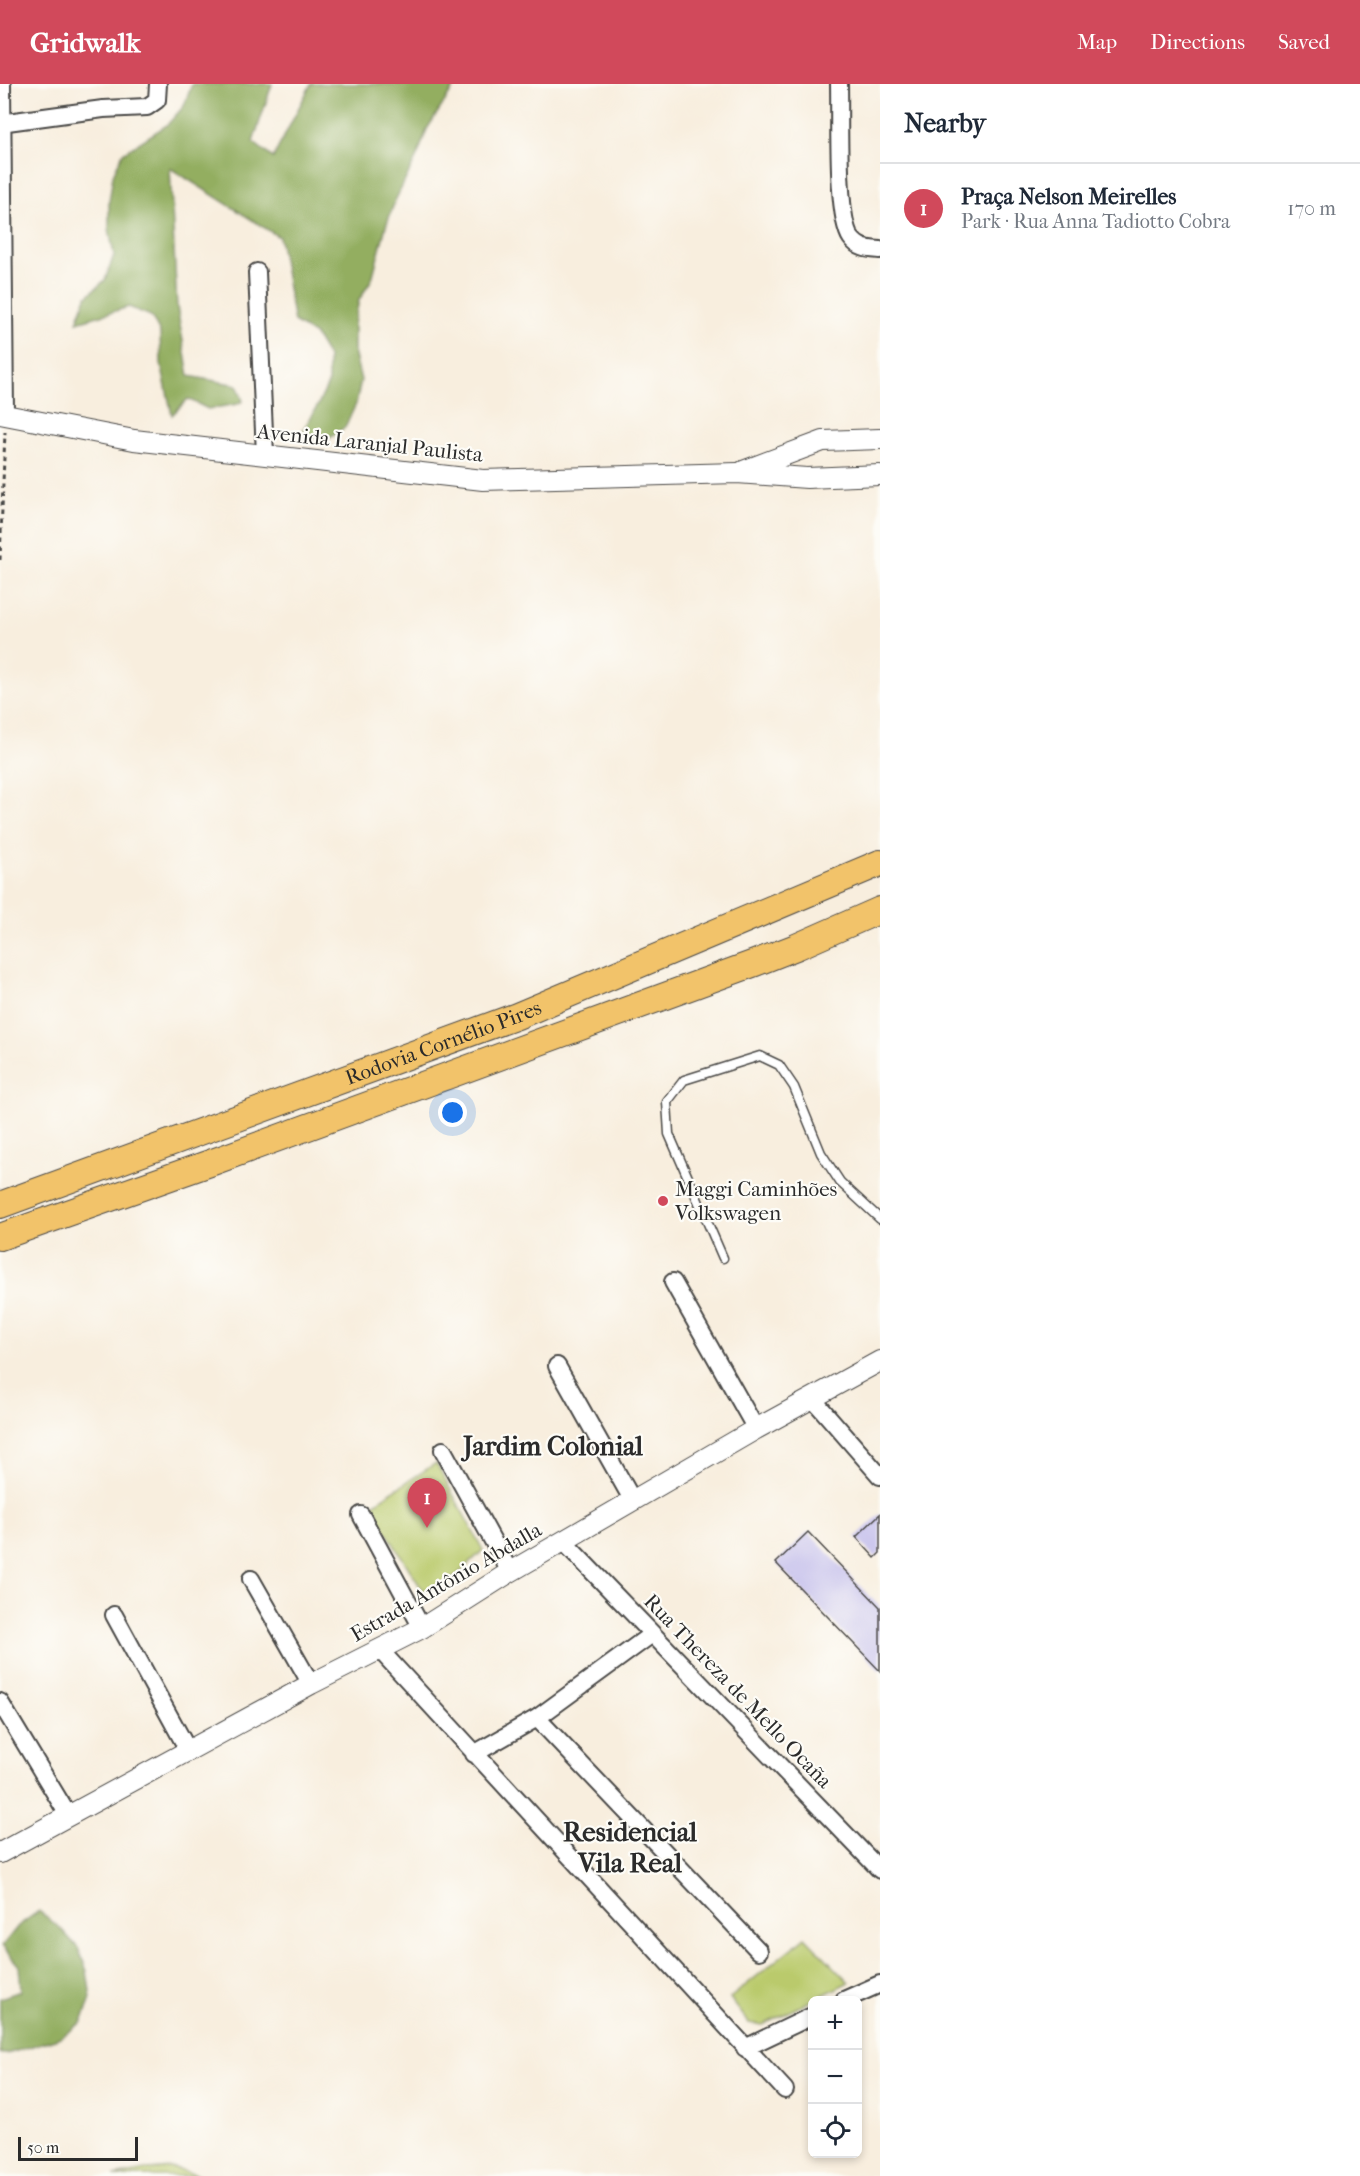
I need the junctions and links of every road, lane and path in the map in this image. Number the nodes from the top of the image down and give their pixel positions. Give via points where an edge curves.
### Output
1 (2, 84) edge
2 (158, 84) edge
3 (839, 84) edge
4 (2, 123) edge
5 (880, 250) edge
6 (257, 272) dead end
7 (3, 414) edge
8 (880, 439) edge
9 (823, 441) junction
10 (265, 455) junction
11 (737, 473) junction
12 (880, 475) edge
13 (807, 478) junction
14 (0, 560) edge
15 (880, 863) edge
16 (880, 910) edge
17 (0, 1205) edge
18 (880, 1219) edge
19 (0, 1237) edge
20 (723, 1258) dead end
21 (673, 1282) dead end
22 (880, 1361) edge
23 (556, 1366) dead end
24 (812, 1398) junction
25 (756, 1428) junction
26 (443, 1450) dead end
27 (880, 1476) edge
28 (633, 1501) junction
29 (360, 1515) dead end
30 (564, 1542) junction
31 (510, 1572) junction
32 (251, 1579) dead end
33 (114, 1616) dead end
34 (422, 1628) junction
35 (652, 1634) junction
36 (380, 1649) junction
37 (311, 1684) junction
38 (0, 1702) edge
39 (537, 1718) junction
40 (189, 1752) junction
41 (474, 1754) junction
42 (68, 1815) junction
43 (0, 1853) edge
44 (880, 1870) edge
45 (759, 1951) dead end
46 (880, 1984) edge
47 (855, 1996) edge
48 (808, 2018) edge
49 (746, 2048) junction
50 (784, 2090) dead end

1 - 4 street
2 - 4 street via 157,100 147,106
3 - 5 street via 842,212 851,238 864,249
4 - 7 street
6 - 10 street
7 - 10 street, Avenida Laranjal Paulista via 134,440
7 - 14 path
8 - 9 street, Avenida Laranjal Paulista
9 - 11 street, Avenida Laranjal Paulista
9 - 13 street via 811,458
10 - 11 street, Avenida Laranjal Paulista via 483,480
11 - 13 street, Avenida Laranjal Paulista
12 - 13 street, Avenida Laranjal Paulista
15 - 17 main road, Rodovia Cornélio Pires via 518,1016
16 - 19 main road, Rodovia Cornélio Pires via 765,959
18 - 20 lane via 840,1182 821,1153 794,1087 779,1065 760,1056 684,1080 667,1102 669,1134
21 - 25 street
22 - 24 street, Estrada Antônio Abdalla
23 - 28 street
24 - 25 street, Estrada Antônio Abdalla
24 - 27 street
25 - 28 street, Estrada Antônio Abdalla
26 - 31 street
28 - 30 street, Estrada Antônio Abdalla
29 - 34 street
30 - 31 street, Estrada Antônio Abdalla
30 - 35 street, Rua Thereza de Mello Ocaña
31 - 34 street, Estrada Antônio Abdalla
32 - 37 street
33 - 40 street
34 - 36 street, Estrada Antônio Abdalla
35 - 39 street
35 - 44 street, Rua Thereza de Mello Ocaña
36 - 37 street, Estrada Antônio Abdalla
36 - 41 street
37 - 40 street, Estrada Antônio Abdalla
38 - 42 street
39 - 41 street
39 - 45 street
40 - 42 street, Estrada Antônio Abdalla
41 - 49 street
42 - 43 street, Estrada Antônio Abdalla
46 - 47 street
48 - 49 street
49 - 50 street

